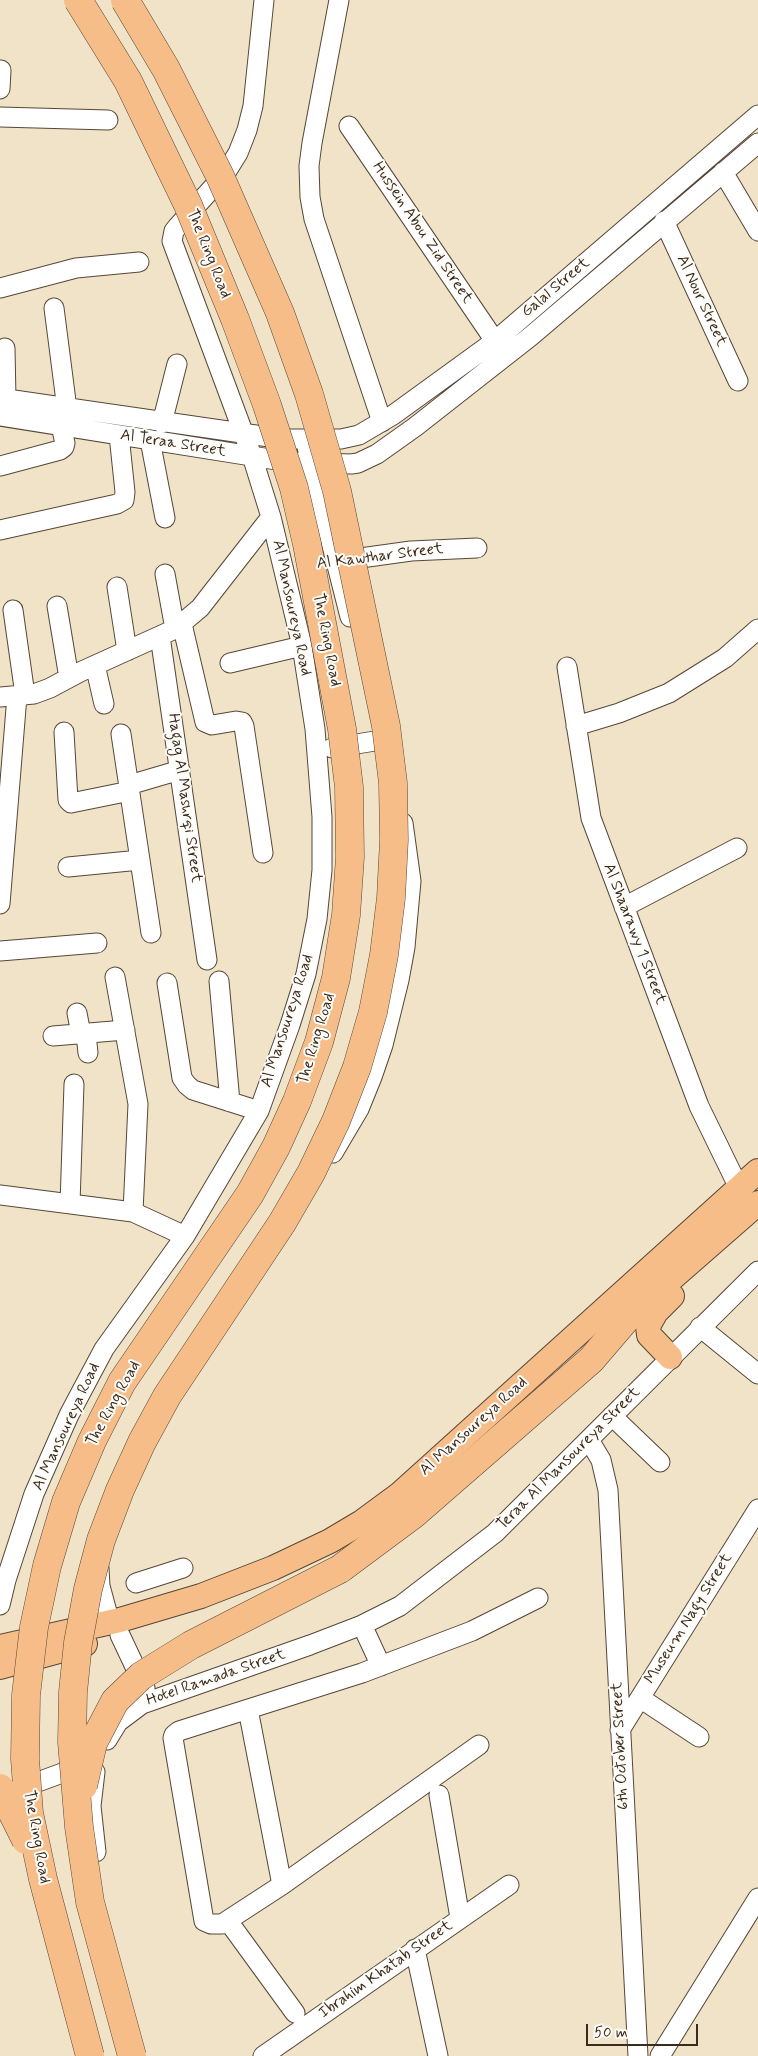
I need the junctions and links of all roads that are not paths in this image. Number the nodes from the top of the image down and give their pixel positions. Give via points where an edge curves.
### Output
1 (78, 0) edge
2 (125, 0) edge
3 (264, 0) edge
4 (339, 0) edge
5 (1, 70) edge
6 (0, 88) edge
7 (758, 115) edge
8 (0, 117) edge
9 (108, 120) dead end
10 (349, 126) dead end
11 (758, 143) edge
12 (723, 172) junction
13 (664, 221) junction
14 (758, 230) edge
15 (588, 260) junction
16 (139, 262) dead end
17 (601, 276) junction
18 (0, 288) edge
19 (54, 308) dead end
20 (495, 340) junction
21 (4, 348) dead end
22 (177, 364) dead end
23 (738, 381) dead end
24 (2, 412) edge
25 (64, 417) junction
26 (382, 422) junction
27 (162, 423) junction
28 (119, 435) junction
29 (245, 435) junction
30 (305, 439) junction
31 (341, 439) junction
32 (150, 440) junction
33 (252, 456) junction
34 (311, 462) junction
35 (347, 464) junction
36 (0, 466) edge
37 (271, 517) junction
38 (165, 518) dead end
39 (0, 530) edge
40 (477, 548) dead end
41 (336, 562) junction
42 (284, 569) junction
43 (165, 574) dead end
44 (116, 587) dead end
45 (58, 606) dead end
46 (14, 610) dead end
47 (758, 629) edge
48 (172, 630) junction
49 (302, 646) junction
50 (127, 651) junction
51 (230, 663) dead end
52 (95, 665) junction
53 (567, 667) dead end
54 (69, 678) junction
55 (14, 696) edge
56 (104, 704) dead end
57 (576, 726) junction
58 (64, 732) dead end
59 (121, 734) dead end
60 (381, 740) junction
61 (316, 750) junction
62 (180, 770) junction
63 (129, 788) junction
64 (738, 848) dead end
65 (263, 853) dead end
66 (140, 860) junction
67 (68, 867) dead end
68 (0, 904) edge
69 (624, 907) junction
70 (150, 933) dead end
71 (97, 943) dead end
72 (0, 951) edge
73 (207, 960) dead end
74 (115, 977) dead end
75 (219, 981) dead end
76 (167, 983) dead end
77 (77, 1013) dead end
78 (125, 1030) junction
79 (84, 1034) junction
80 (53, 1036) dead end
81 (88, 1053) dead end
82 (74, 1084) dead end
83 (230, 1102) junction
84 (258, 1111) junction
85 (758, 1170) edge
86 (739, 1188) junction
87 (0, 1194) edge
88 (758, 1203) edge
89 (70, 1204) junction
90 (132, 1212) junction
91 (731, 1227) junction
92 (184, 1236) junction
93 (758, 1270) edge
94 (627, 1318) junction
95 (700, 1327) junction
96 (670, 1357) junction
97 (758, 1374) edge
98 (612, 1416) junction
99 (589, 1440) junction
100 (660, 1462) dead end
101 (758, 1509) edge
102 (183, 1568) dead end
103 (154, 1577) junction
104 (136, 1583) dead end
105 (538, 1598) dead end
106 (0, 1606) edge
107 (166, 1615) junction
108 (362, 1625) junction
109 (115, 1629) junction
110 (0, 1647) edge
111 (381, 1666) junction
112 (0, 1667) edge
113 (640, 1698) junction
114 (151, 1700) junction
115 (248, 1709) junction
116 (620, 1730) junction
117 (699, 1737) dead end
118 (479, 1745) dead end
119 (97, 1760) junction
120 (0, 1788) edge
121 (0, 1795) edge
122 (439, 1795) dead end
123 (79, 1827) junction
124 (40, 1871) junction
125 (282, 1885) junction
126 (509, 1885) dead end
127 (758, 1898) edge
128 (460, 1918) junction
129 (228, 1921) junction
130 (415, 1949) junction
131 (295, 2013) dead end
132 (281, 2050) edge
133 (90, 2056) edge
134 (132, 2056) edge
135 (144, 2056) edge
136 (263, 2056) edge
137 (438, 2056) edge
138 (638, 2056) edge
139 (660, 2056) edge

1 - 124 highway, The Ring Road, bridge via 128,81 184,197 268,405 294,488 307,544 342,729 349,787 350,856 346,915 336,978 319,1042 297,1101 250,1194 122,1382 74,1485 47,1566 34,1626 26,1695 29,1813
2 - 123 highway, bridge via 220,176 280,313 309,394 337,491 386,726 393,783 394,840 391,898 375,1002 336,1121 282,1223 142,1442 101,1540 78,1643 73,1692 72,1742
3 - 29 street, Al Mansoureya Road via 253,106 247,130 225,174 174,231 172,241
4 - 26 street via 312,143 310,197 314,219
5 - 6 street
7 - 15 street, Galal Street
8 - 9 street
10 - 20 street, Hussein Abou Zid Street
11 - 12 street, Galal Street
12 - 13 street, Galal Street
12 - 14 street
13 - 17 street, Galal Street
13 - 23 street, Al Nour Street
15 - 17 street
15 - 20 street, Galal Street
16 - 18 street via 81,267
17 - 35 street, Galal Street via 415,427 378,454
19 - 25 street
20 - 26 street, Galal Street
21 - 24 street
22 - 27 street
24 - 25 street, Al Teraa Street
25 - 27 street, Al Teraa Street
25 - 28 street, Al Teraa Street
25 - 36 street via 64,447
26 - 31 street, Galal Street via 359,435
27 - 29 street, Al Teraa Street
28 - 32 street, Al Teraa Street
28 - 39 street via 124,500
29 - 30 street, Al Teraa Street
29 - 33 street, Al Mansoureya Road
30 - 31 street, Al Teraa Street
30 - 34 street
31 - 35 street
32 - 33 street, Al Teraa Street
32 - 38 street
33 - 34 street, Al Teraa Street
33 - 37 street, Al Mansoureya Road
34 - 35 street, Al Teraa Street
34 - 41 street
37 - 42 street, Al Mansoureya Road
37 - 48 street via 200,608
40 - 41 street, Al Kawthar Street via 411,551
41 - 42 street, Al Kawthar Street
41 - 60 street
42 - 49 street, Al Mansoureya Road
43 - 48 street
44 - 50 street
45 - 54 street
46 - 55 street
47 - 57 street via 725,658 669,693
48 - 50 street
48 - 62 street, Hagag Al Mashrqi Street
48 - 65 street via 205,722 212,725 236,721 244,726
49 - 51 street
49 - 61 street, Al Mansoureya Road
50 - 52 street
52 - 54 street
52 - 56 street
53 - 57 street, Al Shaarawy 1 Street
54 - 55 street via 50,688
55 - 68 street
57 - 69 street, Al Shaarawy 1 Street via 591,818
58 - 63 street via 68,800 71,802
59 - 63 street
60 - 61 street
60 - 109 street via 405,830 411,881 400,980 383,1045 359,1109 154,1429 113,1512 101,1548 99,1567 100,1586
61 - 84 street, Al Mansoureya Road via 322,817 322,870 317,919 306,974
62 - 63 street
62 - 73 street, Hagag Al Mashrqi Street
63 - 66 street
64 - 69 street
66 - 67 street
66 - 70 street
69 - 86 street, Al Shaarawy 1 Street via 699,1106
71 - 72 street
74 - 78 street
75 - 83 street
76 - 83 street via 182,1078 194,1090
77 - 79 street
78 - 79 street
78 - 90 street via 138,1104
79 - 80 street
79 - 81 street
82 - 89 street
83 - 84 street
84 - 92 street, Al Mansoureya Road
85 - 86 main road, Al Mansoureya Road
86 - 107 main road, Al Mansoureya Road via 400,1494 362,1522 330,1540
87 - 89 street
88 - 91 main road, Al Mansoureya Road
89 - 90 street
90 - 92 street
91 - 94 main road, Al Mansoureya Road
91 - 96 main road via 714,1254 656,1312 648,1326 649,1334
92 - 106 street, Al Mansoureya Road via 104,1349 69,1415 34,1494
93 - 95 street, Teraa Al Mansoureya Street
94 - 107 main road, Al Mansoureya Road via 374,1527 311,1563 231,1598
94 - 123 highway, bridge via 591,1360 414,1514 340,1569 191,1645 141,1676 115,1701 93,1743 82,1790
95 - 96 street, Teraa Al Mansoureya Street
95 - 97 street
96 - 98 street, Teraa Al Mansoureya Street
98 - 99 street, Teraa Al Mansoureya Street
98 - 100 street
99 - 108 street, Teraa Al Mansoureya Street via 495,1533 400,1606
99 - 116 street, 6th October Street via 601,1460 607,1480
101 - 113 street, Museum Nagy Street
102 - 103 street
103 - 104 street
103 - 107 street
105 - 111 street via 472,1631
107 - 109 main road, Al Mansoureya Road
108 - 111 street
108 - 114 street, Hotel Ramada Street
109 - 110 main road, Al Mansoureya Road
109 - 112 main road, Al Mansoureya Road
109 - 114 street
111 - 115 street
113 - 116 street, Museum Nagy Street
113 - 117 street
114 - 119 street, Hotel Ramada Street via 118,1722
115 - 125 street
115 - 129 street via 179,1731 173,1738 204,1921 211,1924
116 - 138 street, 6th October Street
118 - 125 street
119 - 121 street
119 - 135 street, Hotel Ramada Street via 91,1806 102,1898
120 - 124 highway, bridge
122 - 128 street
123 - 134 highway, bridge via 90,1902
124 - 133 highway, The Ring Road, bridge
125 - 129 street
126 - 128 street, Ibrahim Khatab Street
127 - 139 street
128 - 130 street, Ibrahim Khatab Street
129 - 131 street
130 - 132 street, Ibrahim Khatab Street
130 - 137 street
132 - 136 street, Ibrahim Khatab Street

